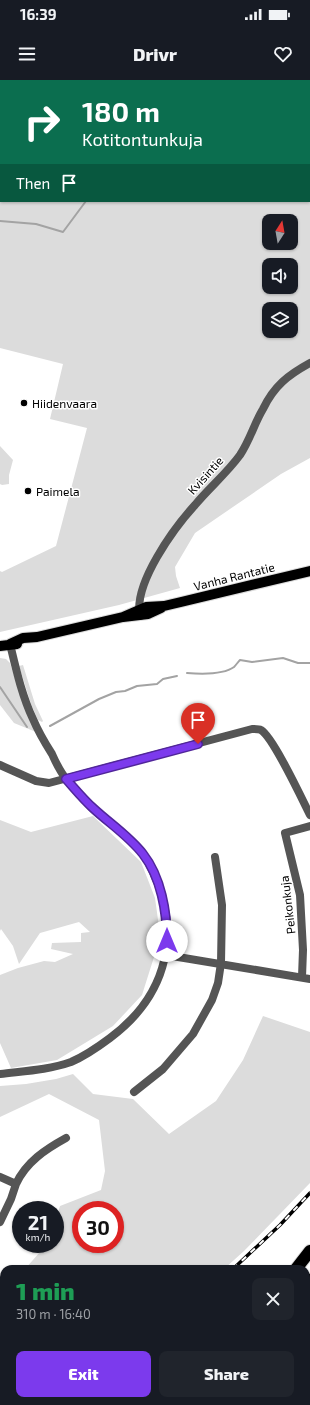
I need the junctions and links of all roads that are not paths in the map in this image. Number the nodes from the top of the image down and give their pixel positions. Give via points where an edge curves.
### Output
1 (310, 363) edge
2 (310, 571) edge
3 (139, 613) junction
4 (5, 645) edge
5 (0, 765) edge
6 (66, 779) junction
7 (310, 815) edge
8 (310, 826) edge
9 (214, 857) dead end
10 (166, 955) junction
11 (222, 964) junction
12 (306, 978) edge
13 (0, 1074) edge
14 (134, 1092) dead end
15 (66, 1138) dead end
16 (0, 1177) edge
17 (16, 1184) junction
18 (0, 1222) edge
19 (310, 1252) edge
20 (299, 1265) edge

1 - 3 street, Kvisintie via 292,373 273,392 239,456 194,506 166,544 146,579 140,595
2 - 3 main road, Vanha Rantatie via 164,606 155,612
3 - 4 main road, Vanha Rantatie via 37,637 24,644
4 - 6 street via 33,720
5 - 6 street via 41,783
6 - 7 street via 252,729 260,730 268,736
6 - 10 street via 92,808 136,847 148,862 159,887 166,913
8 - 12 street, Peikonkuja via 285,833 300,895
9 - 11 street via 222,905
10 - 11 street
10 - 13 street via 145,1004 102,1045 86,1055 58,1066
11 - 12 street
11 - 14 street via 212,1000 193,1034 163,1069
15 - 17 street via 49,1147 30,1164 21,1173
16 - 17 street
17 - 18 street
19 - 20 highway

